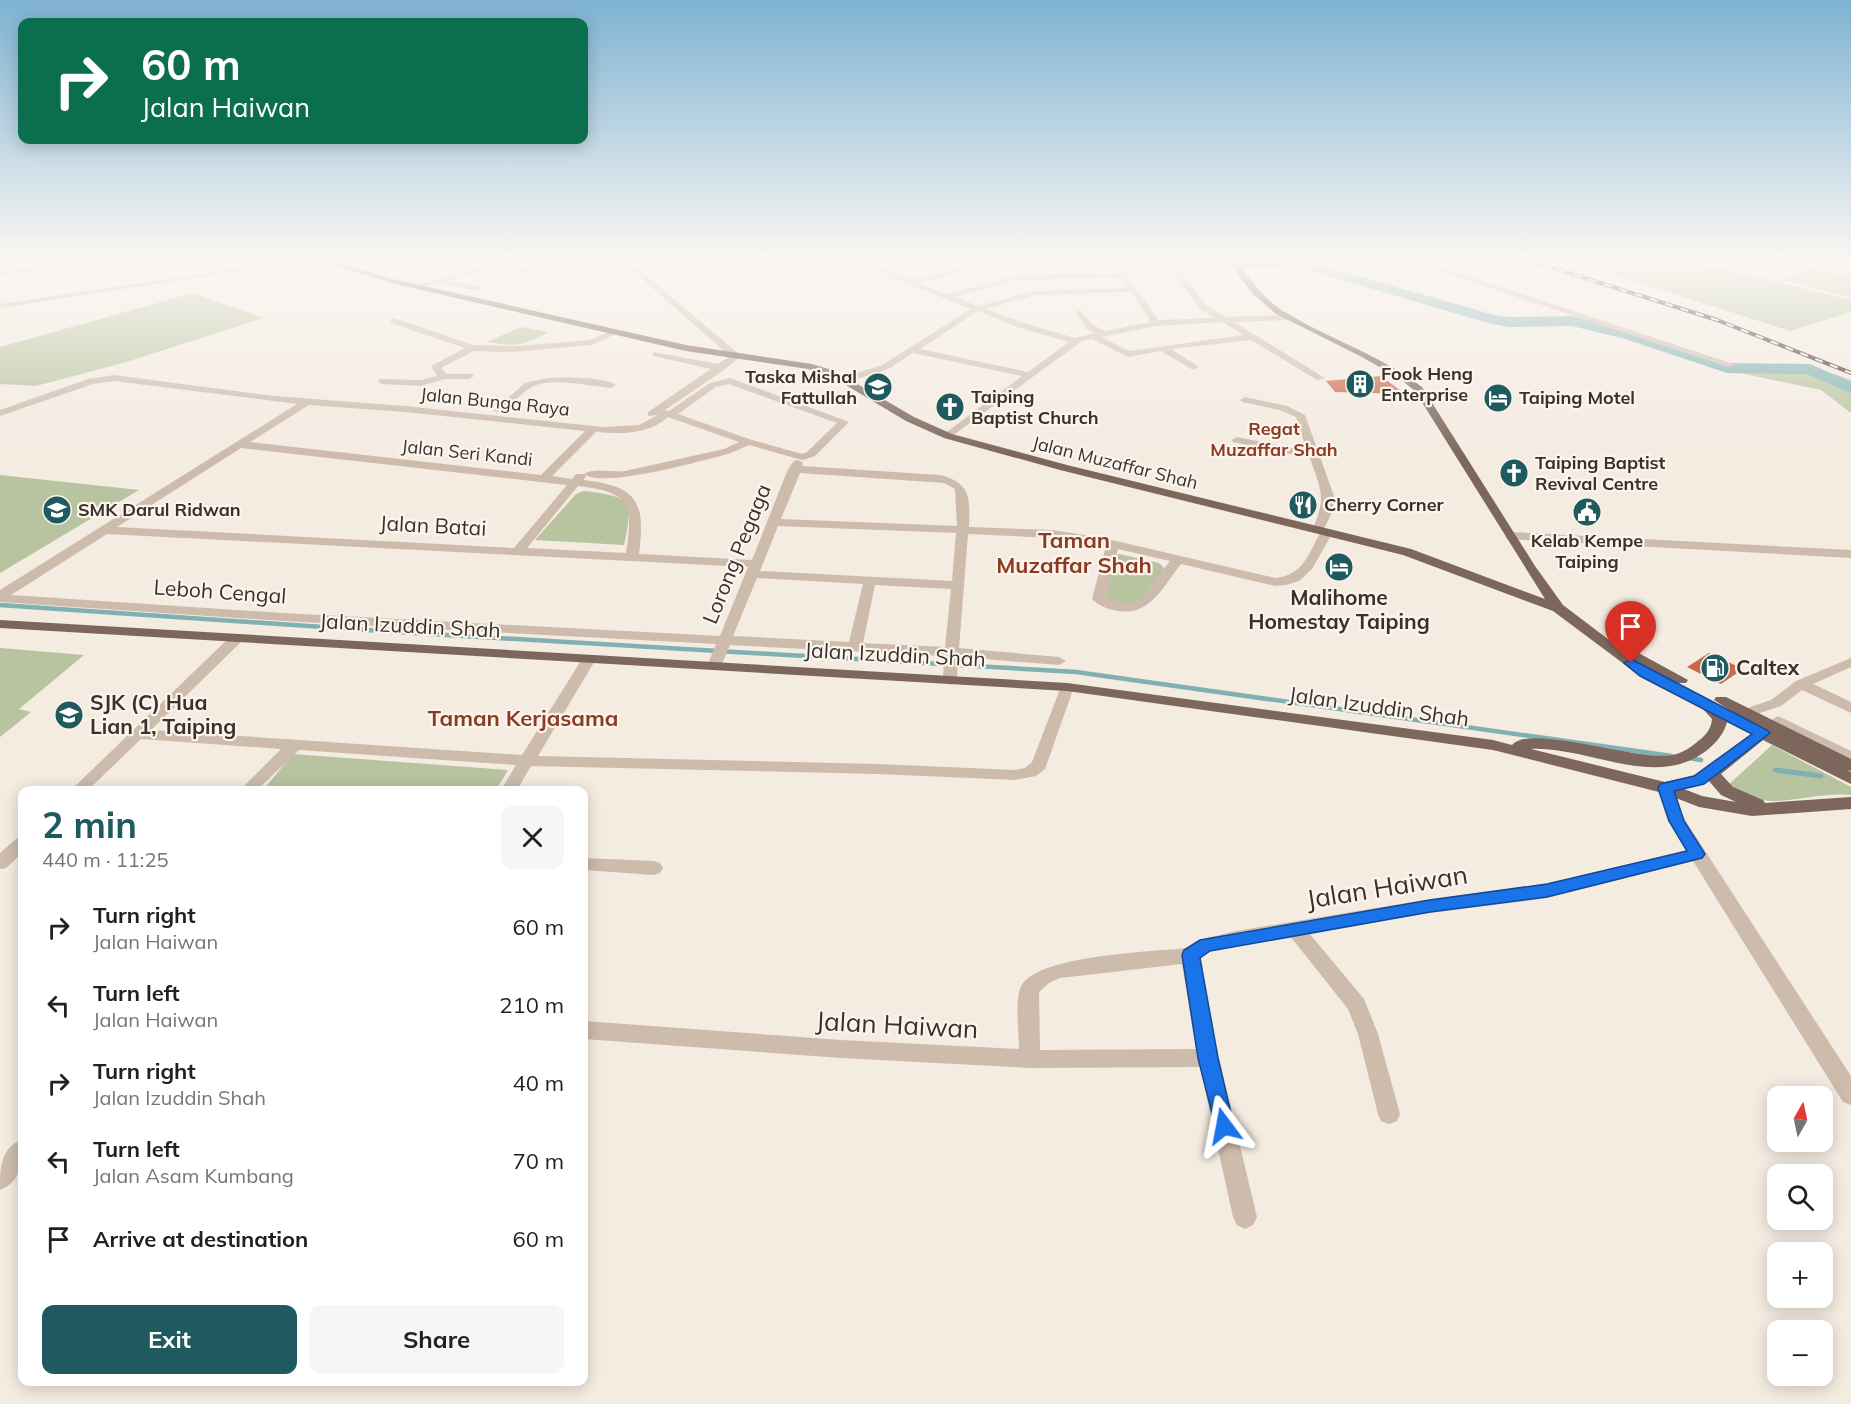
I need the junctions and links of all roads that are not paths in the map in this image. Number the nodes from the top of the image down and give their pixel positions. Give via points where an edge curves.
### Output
1 (407, 326) edge
2 (588, 326) edge
3 (700, 326) edge
4 (950, 326) edge
5 (1022, 326) edge
6 (1089, 326) edge
7 (1142, 326) edge
8 (1231, 326) edge
9 (1305, 326) edge
10 (1613, 326) edge
11 (616, 332) junction
12 (1101, 333) junction
13 (1091, 335) junction
14 (1251, 337) junction
15 (1076, 341) junction
16 (471, 348) junction
17 (1162, 348) junction
18 (912, 350) junction
19 (656, 354) dead end
20 (736, 356) junction
21 (1731, 364) dead end
22 (1193, 367) dead end
23 (721, 368) junction
24 (1029, 375) junction
25 (469, 376) dead end
26 (443, 377) junction
27 (1320, 378) dead end
28 (845, 380) junction
29 (382, 381) dead end
30 (611, 385) dead end
31 (1245, 400) dead end
32 (306, 402) junction
33 (416, 404) dead end
34 (498, 411) junction
35 (0, 413) edge
36 (664, 413) junction
37 (593, 429) junction
38 (948, 436) junction
39 (1237, 440) dead end
40 (748, 442) junction
41 (237, 444) junction
42 (1314, 456) junction
43 (802, 457) junction
44 (794, 469) junction
45 (548, 474) junction
46 (579, 477) junction
47 (773, 522) junction
48 (107, 530) junction
49 (962, 531) junction
50 (1322, 531) junction
51 (1511, 537) junction
52 (1113, 544) junction
53 (519, 550) junction
54 (1851, 554) edge
55 (632, 557) junction
56 (1178, 559) junction
57 (754, 569) junction
58 (870, 580) junction
59 (957, 585) junction
60 (0, 597) edge
61 (1558, 608) junction
62 (0, 624) edge
63 (236, 639) junction
64 (1603, 642) junction
65 (855, 648) junction
66 (719, 653) junction
67 (589, 659) junction
68 (1059, 661) dead end
69 (1851, 662) edge
70 (950, 665) junction
71 (1801, 684) junction
72 (1067, 687) junction
73 (1680, 690) junction
74 (1776, 703) junction
75 (1851, 708) edge
76 (1744, 718) junction
77 (1770, 727) junction
78 (140, 734) junction
79 (296, 744) junction
80 (1493, 745) junction
81 (1851, 757) edge
82 (527, 761) junction
83 (1711, 773) junction
84 (1849, 774) edge
85 (83, 786) edge
86 (252, 786) edge
87 (512, 786) edge
88 (1665, 788) junction
89 (1851, 803) edge
90 (1774, 809) junction
91 (18, 847) edge
92 (1697, 854) junction
93 (0, 863) edge
94 (588, 864) edge
95 (654, 868) dead end
96 (1294, 928) junction
97 (1190, 955) junction
98 (588, 1030) edge
99 (1208, 1058) junction
100 (1030, 1059) junction
101 (1851, 1095) edge
102 (1389, 1114) dead end
103 (18, 1155) edge
104 (0, 1179) edge
105 (1245, 1217) dead end

1 - 16 street
2 - 11 main road, Jalan Muzaffar Shah
3 - 20 street
4 - 18 street
5 - 15 street
6 - 12 street
7 - 12 street
8 - 14 street
9 - 51 main road via 1363,354 1419,389
10 - 21 street
11 - 16 street via 592,342 568,345
11 - 20 main road, Jalan Muzaffar Shah
12 - 13 street
13 - 15 street
13 - 17 street via 1122,352
14 - 17 street
14 - 27 street
15 - 24 street
16 - 26 street via 436,367
17 - 22 street
18 - 24 street
18 - 28 street via 875,371
19 - 23 street
20 - 23 street, Jalan Bunga Raya
20 - 28 main road, Jalan Muzaffar Shah via 808,366
23 - 36 street, Jalan Bunga Raya
24 - 38 street
25 - 26 street
26 - 29 street via 421,383
28 - 38 main road, Jalan Muzaffar Shah via 910,419
30 - 34 street via 535,382
31 - 42 street via 1300,415
32 - 35 street, Jalan Bunga Raya via 103,378
32 - 37 street, Jalan Bunga Raya
32 - 41 street
33 - 34 street, Jalan Bunga Raya
34 - 36 street, Jalan Bunga Raya via 621,423
36 - 37 street, Jalan Bunga Raya via 658,422 640,428
36 - 40 street
36 - 43 street via 713,385 730,381 844,422 811,454
37 - 45 street
38 - 50 main road, Jalan Muzaffar Shah
39 - 42 street
40 - 43 street
40 - 46 street via 727,451 625,474
41 - 45 street, Jalan Seri Kandi
41 - 48 street
42 - 50 street via 1328,496
43 - 44 street, Lorong Pegaga
44 - 47 street, Lorong Pegaga
44 - 49 street via 949,480 960,488 963,497
45 - 46 street, Jalan Seri Kandi
46 - 53 street
46 - 55 street, Jalan Seri Kandi via 618,490 627,498 638,517
47 - 49 street
47 - 57 street, Lorong Pegaga
48 - 53 street, Jalan Batai
48 - 60 street
49 - 52 street via 1053,534
49 - 59 street
50 - 56 street via 1301,576 1287,582
50 - 61 main road, Jalan Muzaffar Shah via 1433,560
51 - 54 street
51 - 61 main road
52 - 56 street
52 - 56 street via 1099,599 1116,607 1144,603
53 - 55 street, Jalan Batai
55 - 57 street, Jalan Batai
57 - 58 street, Jalan Batai
57 - 66 street, Lorong Pegaga
58 - 59 street, Jalan Batai
58 - 65 street
59 - 70 street
60 - 66 street, Leboh Cengal
61 - 64 main road
62 - 63 main road, Jalan Izuddin Shah
63 - 67 main road, Jalan Izuddin Shah
63 - 78 street
64 - 73 main road via 1645,673
64 - 76 main road via 1649,663
65 - 66 street, Leboh Cengal
65 - 70 street, Leboh Cengal
66 - 67 main road, Jalan Izuddin Shah
66 - 70 main road, Jalan Izuddin Shah
67 - 82 street
68 - 70 street, Leboh Cengal
69 - 71 street
70 - 72 main road, Jalan Izuddin Shah
71 - 74 street
71 - 75 street
72 - 80 main road, Jalan Izuddin Shah
72 - 82 street via 1039,765 1015,775
73 - 76 main road
73 - 80 main road via 1720,718 1716,734 1687,757 1652,762 1556,744
74 - 76 street
74 - 77 street
76 - 77 main road
77 - 81 street
77 - 83 main road, Jalan Izuddin Shah
77 - 84 main road
78 - 79 street
78 - 85 street
79 - 82 street
79 - 86 street
80 - 88 main road, Jalan Izuddin Shah
82 - 87 street
83 - 88 main road, Jalan Izuddin Shah
83 - 90 main road via 1727,791
88 - 90 main road via 1713,804
88 - 92 street via 1677,821
89 - 90 main road
91 - 93 street
92 - 96 street, Jalan Haiwan via 1547,891
92 - 101 street
94 - 95 street
96 - 97 street, Jalan Haiwan via 1206,945
96 - 102 street via 1357,1005
97 - 99 street
97 - 100 street, Jalan Haiwan via 1060,970 1041,977 1029,990
98 - 100 street, Jalan Haiwan
99 - 100 street, Jalan Haiwan
99 - 105 street
103 - 104 street

